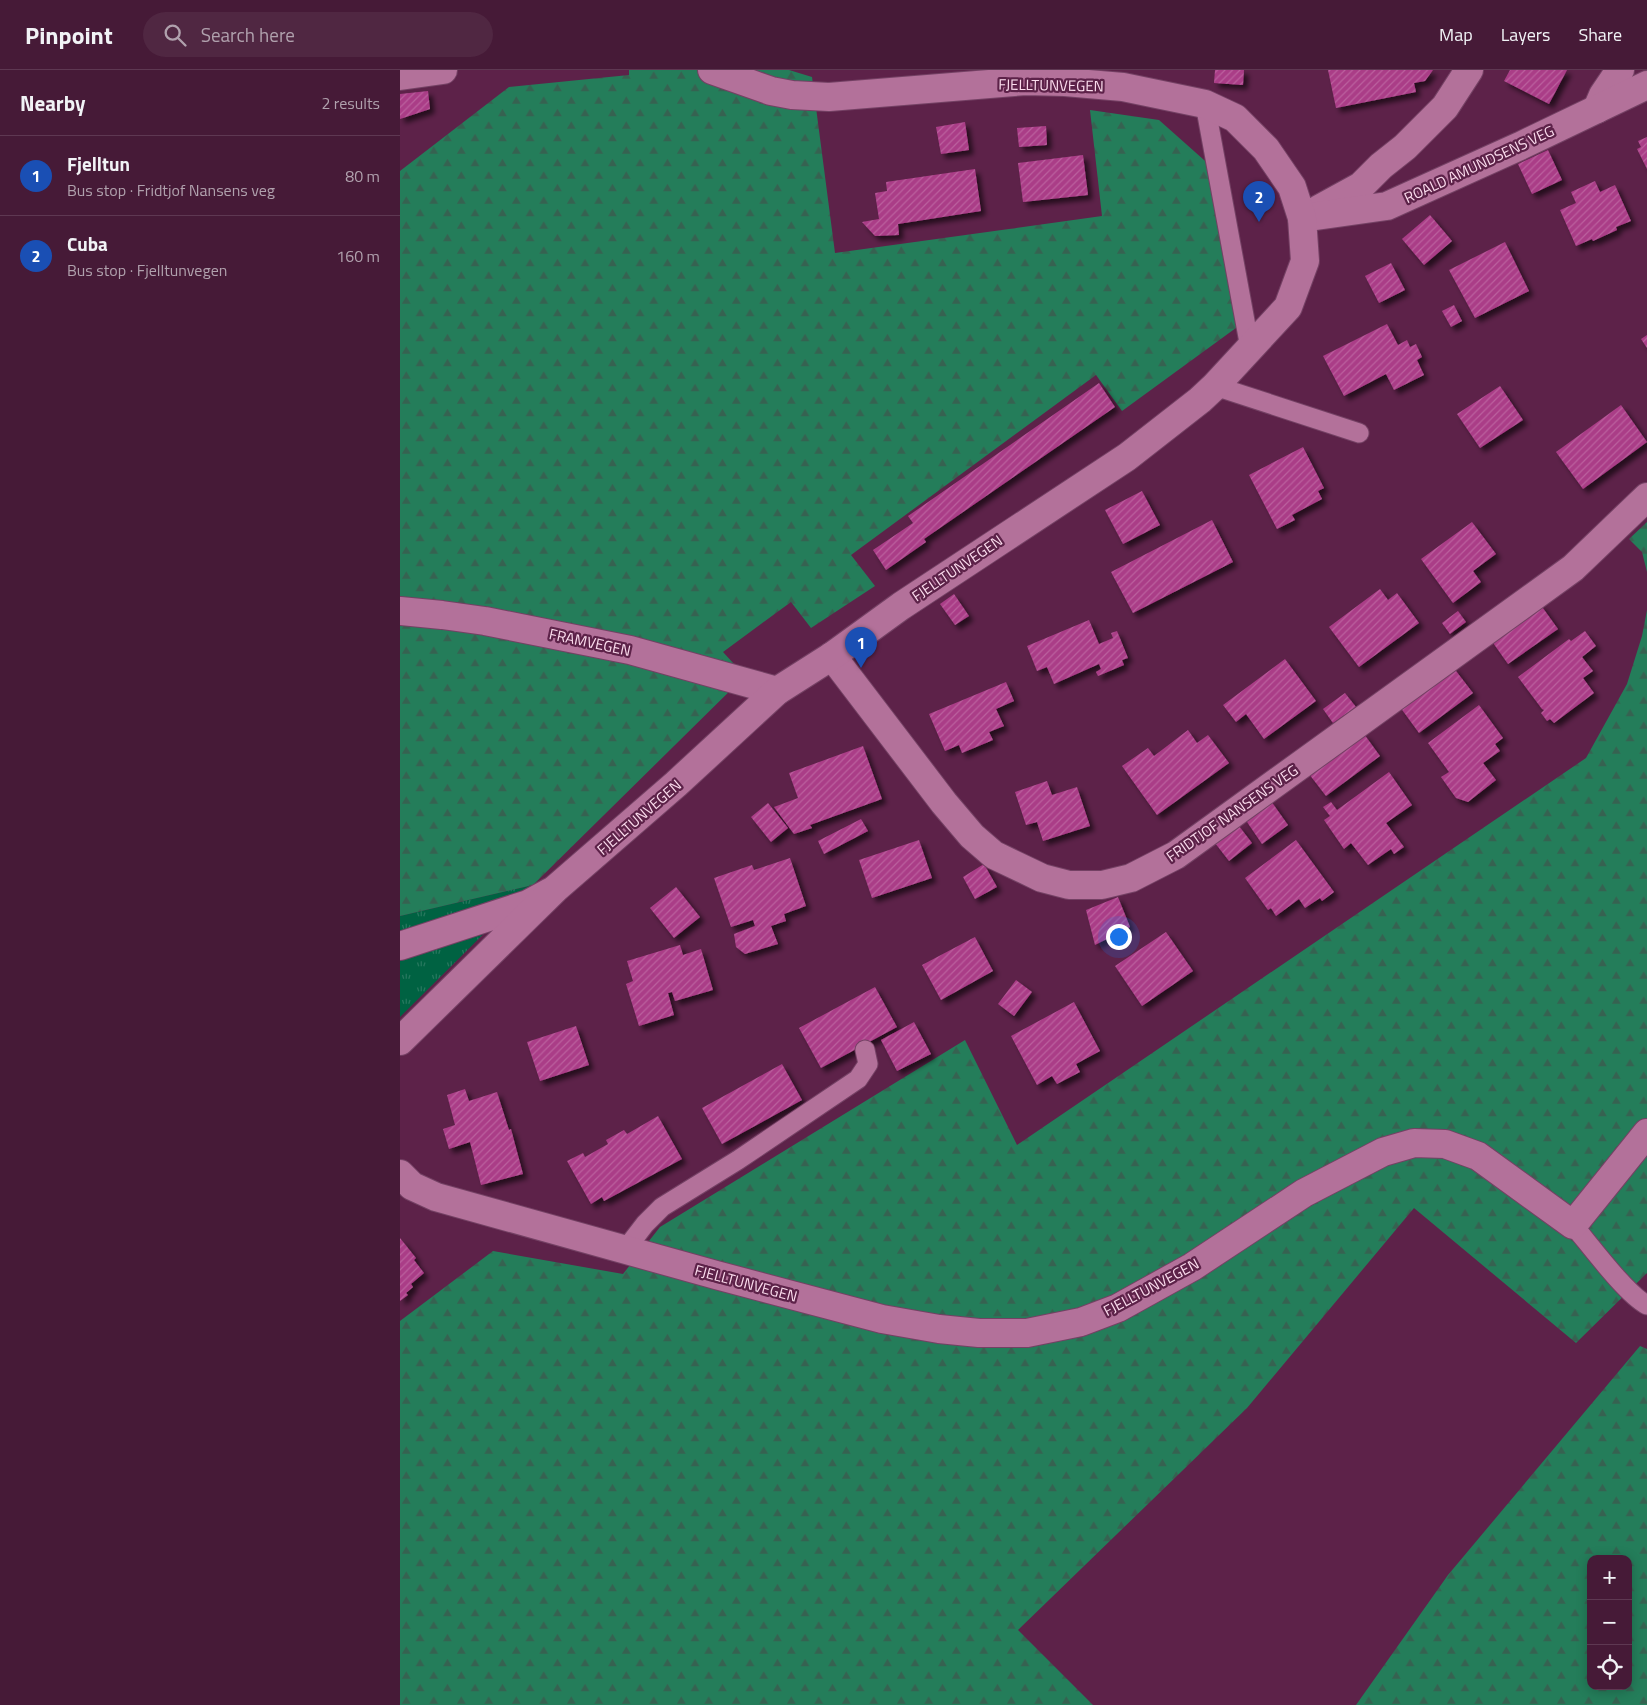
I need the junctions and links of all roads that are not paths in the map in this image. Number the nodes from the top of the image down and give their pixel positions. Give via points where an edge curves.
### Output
1 (443, 70) edge
2 (712, 70) edge
3 (1469, 70) edge
4 (1620, 70) edge
5 (400, 76) edge
6 (1647, 85) edge
7 (1205, 104) junction
8 (1596, 109) junction
9 (1302, 218) junction
10 (1250, 348) junction
11 (1215, 386) junction
12 (1359, 433) dead end
13 (1647, 497) edge
14 (400, 611) edge
15 (832, 656) junction
16 (777, 691) junction
17 (556, 889) junction
18 (400, 946) edge
19 (400, 1041) edge
20 (865, 1050) dead end
21 (1647, 1134) edge
22 (400, 1174) edge
23 (1574, 1225) junction
24 (625, 1250) junction
25 (1647, 1305) edge

1 - 5 street
2 - 7 street, FJELLTUNVEGEN via 792,95 829,97 1026,81 1123,87
3 - 9 street via 1445,107 1361,186
4 - 8 street
6 - 8 street, ROALD AMUNDSENS VEG
7 - 9 street, FJELLTUNVEGEN via 1235,118 1266,149 1292,187
7 - 10 lane
8 - 9 street, ROALD AMUNDSENS VEG via 1387,206
9 - 10 street, FJELLTUNVEGEN via 1305,261 1288,307
10 - 11 street, FJELLTUNVEGEN
11 - 12 lane
11 - 15 street, FJELLTUNVEGEN via 1127,457 901,606
13 - 15 street, FRIDTJOF NANSENS VEG via 1573,568 1176,855 1131,878 1102,885 1069,885 1042,878 994,855 972,836 944,802
14 - 16 street, FRAMVEGEN via 485,621 630,650
15 - 16 street, FJELLTUNVEGEN
16 - 17 street, FJELLTUNVEGEN
17 - 18 street, FJELLTUNVEGEN via 528,904
17 - 19 street, FJELLTUNVEGEN
20 - 24 lane via 868,1064 858,1079 662,1207
21 - 23 street
22 - 24 street, FJELLTUNVEGEN via 412,1186 436,1197
23 - 24 street, FJELLTUNVEGEN via 1478,1156 1445,1144 1414,1143 1383,1152 1304,1193 1192,1267 1118,1308 1082,1322 1027,1333 939,1329 882,1319
23 - 25 lane, FJELLTUNVEGEN via 1626,1287

